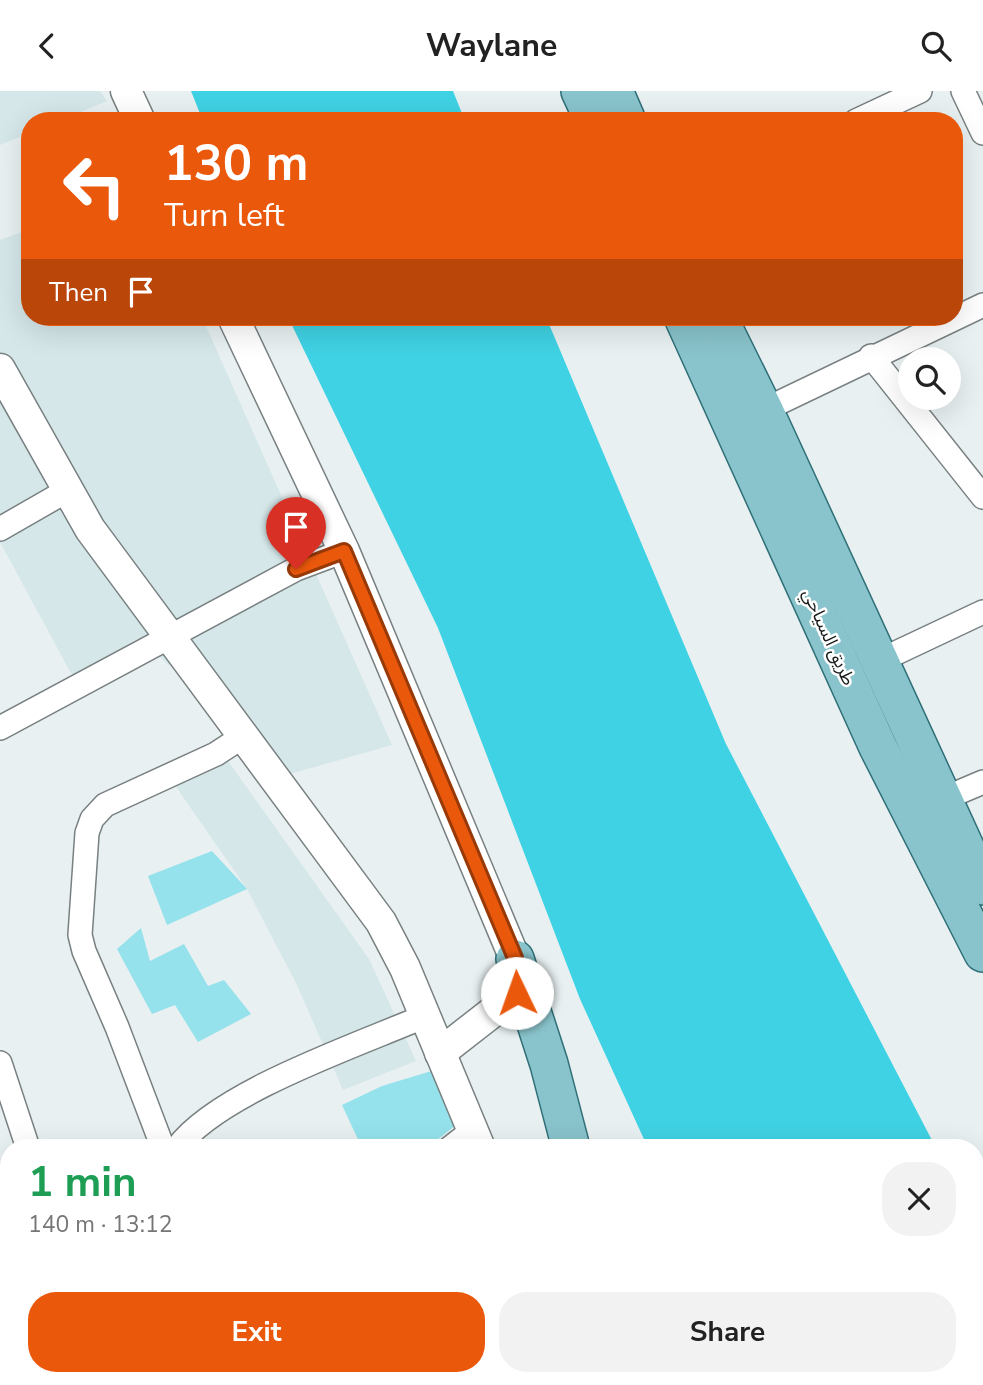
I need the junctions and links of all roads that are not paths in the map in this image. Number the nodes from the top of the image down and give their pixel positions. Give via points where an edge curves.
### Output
1 (126, 91) edge
2 (580, 91) edge
3 (614, 91) edge
4 (920, 91) edge
5 (963, 91) edge
6 (136, 112) edge
7 (590, 112) edge
8 (622, 112) edge
9 (875, 112) edge
10 (983, 133) edge
11 (983, 305) edge
12 (963, 314) edge
13 (237, 326) edge
14 (687, 326) edge
15 (722, 326) edge
16 (937, 326) edge
17 (871, 356) junction
18 (2, 377) edge
19 (764, 410) junction
20 (68, 491) junction
21 (983, 497) edge
22 (0, 529) edge
23 (344, 551) junction
24 (983, 612) edge
25 (170, 639) junction
26 (879, 661) junction
27 (846, 674) junction
28 (0, 728) edge
29 (242, 737) junction
30 (878, 747) junction
31 (983, 782) edge
32 (943, 799) junction
33 (983, 886) edge
34 (983, 953) edge
35 (515, 958) junction
36 (983, 981) edge
37 (425, 1016) junction
38 (440, 1053) junction
39 (0, 1063) edge
40 (25, 1139) edge
41 (160, 1139) edge
42 (186, 1139) edge
43 (477, 1139) edge
44 (569, 1139) edge

1 - 6 street
2 - 7 main road
3 - 8 main road
4 - 9 street
5 - 10 street
11 - 12 street
13 - 23 street
14 - 27 main road, طريق السياحي
15 - 19 main road, طريق السياحي
16 - 17 street
17 - 19 street
17 - 21 street
18 - 20 street
19 - 26 main road, طريق السياحي
20 - 22 street
20 - 25 street via 90,530
23 - 25 street via 296,569
23 - 35 street
24 - 26 street
25 - 28 street
25 - 29 street
26 - 27 main road
26 - 32 main road, طريق السياحي
27 - 30 main road, طريق السياحي
29 - 37 street via 381,922
29 - 41 street via 216,754 104,805 87,833 80,935 83,951
30 - 34 main road, طريق السياحي
30 - 36 main road
31 - 32 street
32 - 33 main road, طريق السياحي
35 - 38 street via 517,993
35 - 44 main road
37 - 38 street
37 - 42 street via 277,1079 208,1117
38 - 43 street
39 - 40 street

